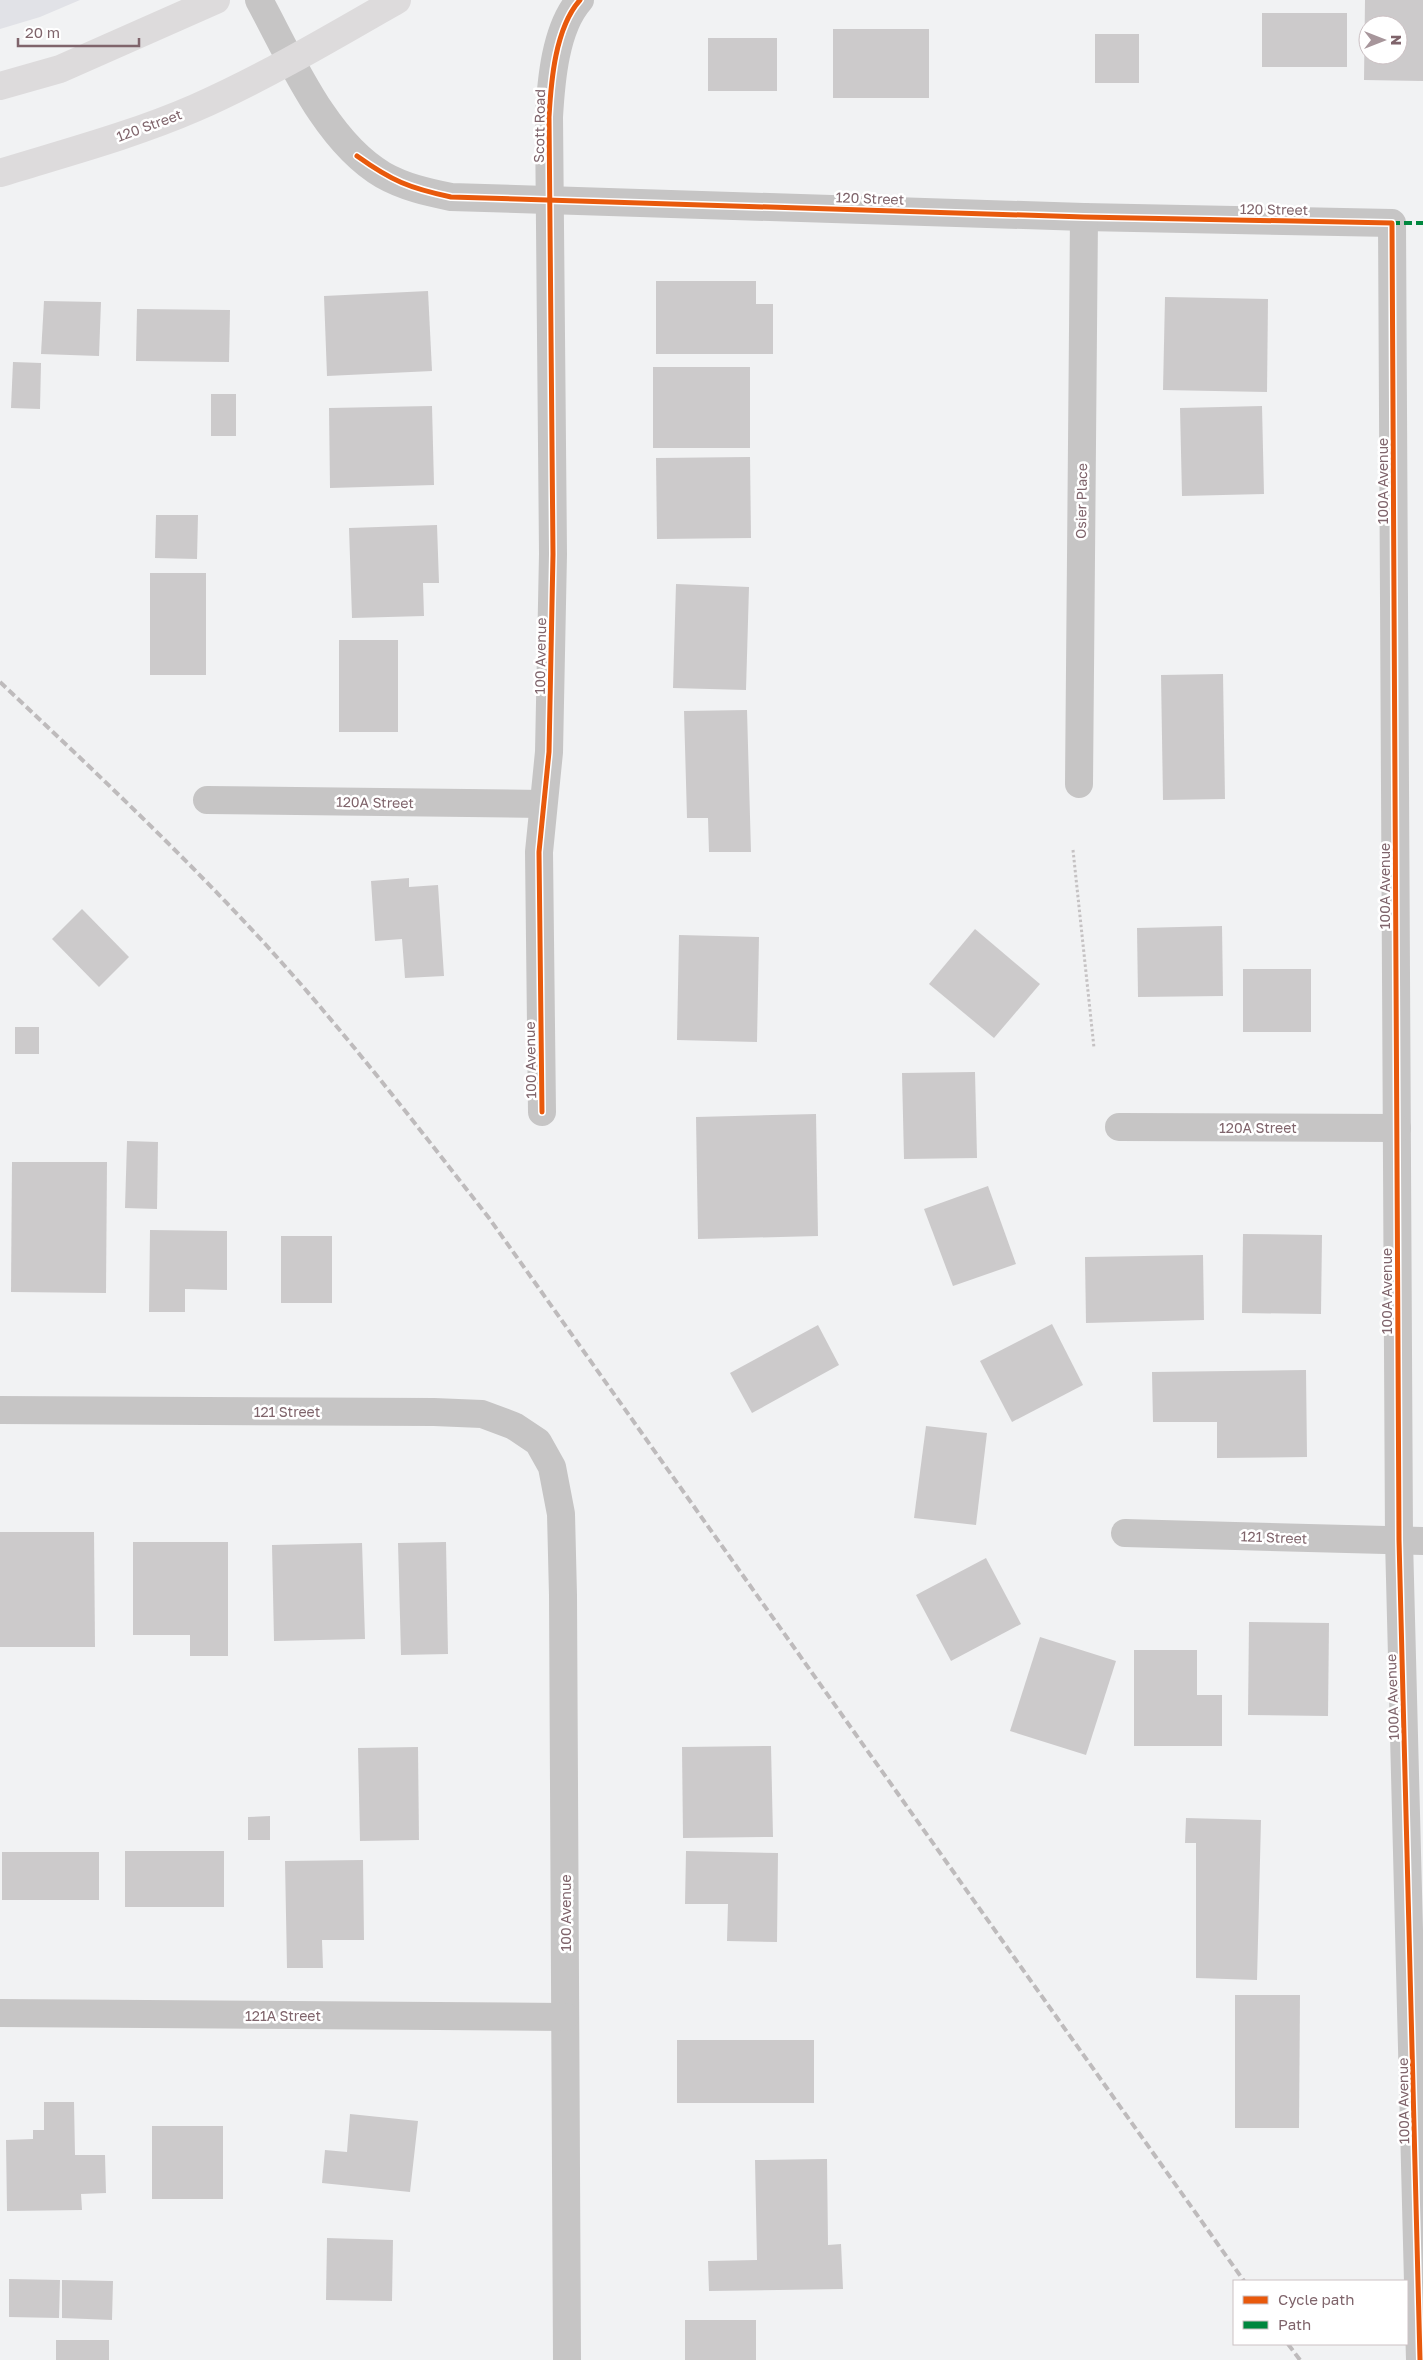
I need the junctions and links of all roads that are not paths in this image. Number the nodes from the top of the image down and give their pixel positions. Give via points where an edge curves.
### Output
1 (216, 0) edge
2 (259, 0) edge
3 (396, 0) edge
4 (580, 0) edge
5 (292, 60) junction
6 (0, 86) edge
7 (0, 173) edge
8 (550, 199) junction
9 (1084, 217) junction
10 (1392, 223) joint
11 (1079, 784) dead end
12 (207, 800) dead end
13 (543, 804) junction
14 (542, 1112) dead end
15 (1118, 1127) dead end
16 (1396, 1128) junction
17 (0, 1410) edge
18 (552, 1467) joint
19 (1125, 1532) dead end
20 (1411, 1541) edge
21 (0, 2014) edge
22 (565, 2017) junction
23 (1418, 2025) edge
24 (567, 2360) edge
25 (1420, 2360) edge

1 - 6 main road via 60,69
2 - 5 street, 120 Street
3 - 5 main road
4 - 8 street, Scott Road via 562,35 551,74
5 - 7 main road, 120 Street via 195,108 92,145
5 - 8 street, 120 Street via 327,122 357,156 383,175 412,188 451,197
8 - 9 street, 120 Street
8 - 13 street, 100 Avenue via 553,554 549,752
9 - 10 street, 120 Street
9 - 11 street, Osier Place
10 - 16 street, 100A Avenue
12 - 13 street, 120A Street
13 - 14 street, 100 Avenue via 539,852
15 - 16 street, 120A Street
16 - 20 street, 100A Avenue
17 - 18 street, 121 Street via 482,1414 514,1426 538,1442
18 - 22 street, 100 Avenue via 560,1514 563,1595
19 - 20 street, 121 Street
20 - 23 street, 100A Avenue
21 - 22 street, 121A Street
22 - 24 street, 100 Avenue
23 - 25 street, 100A Avenue

